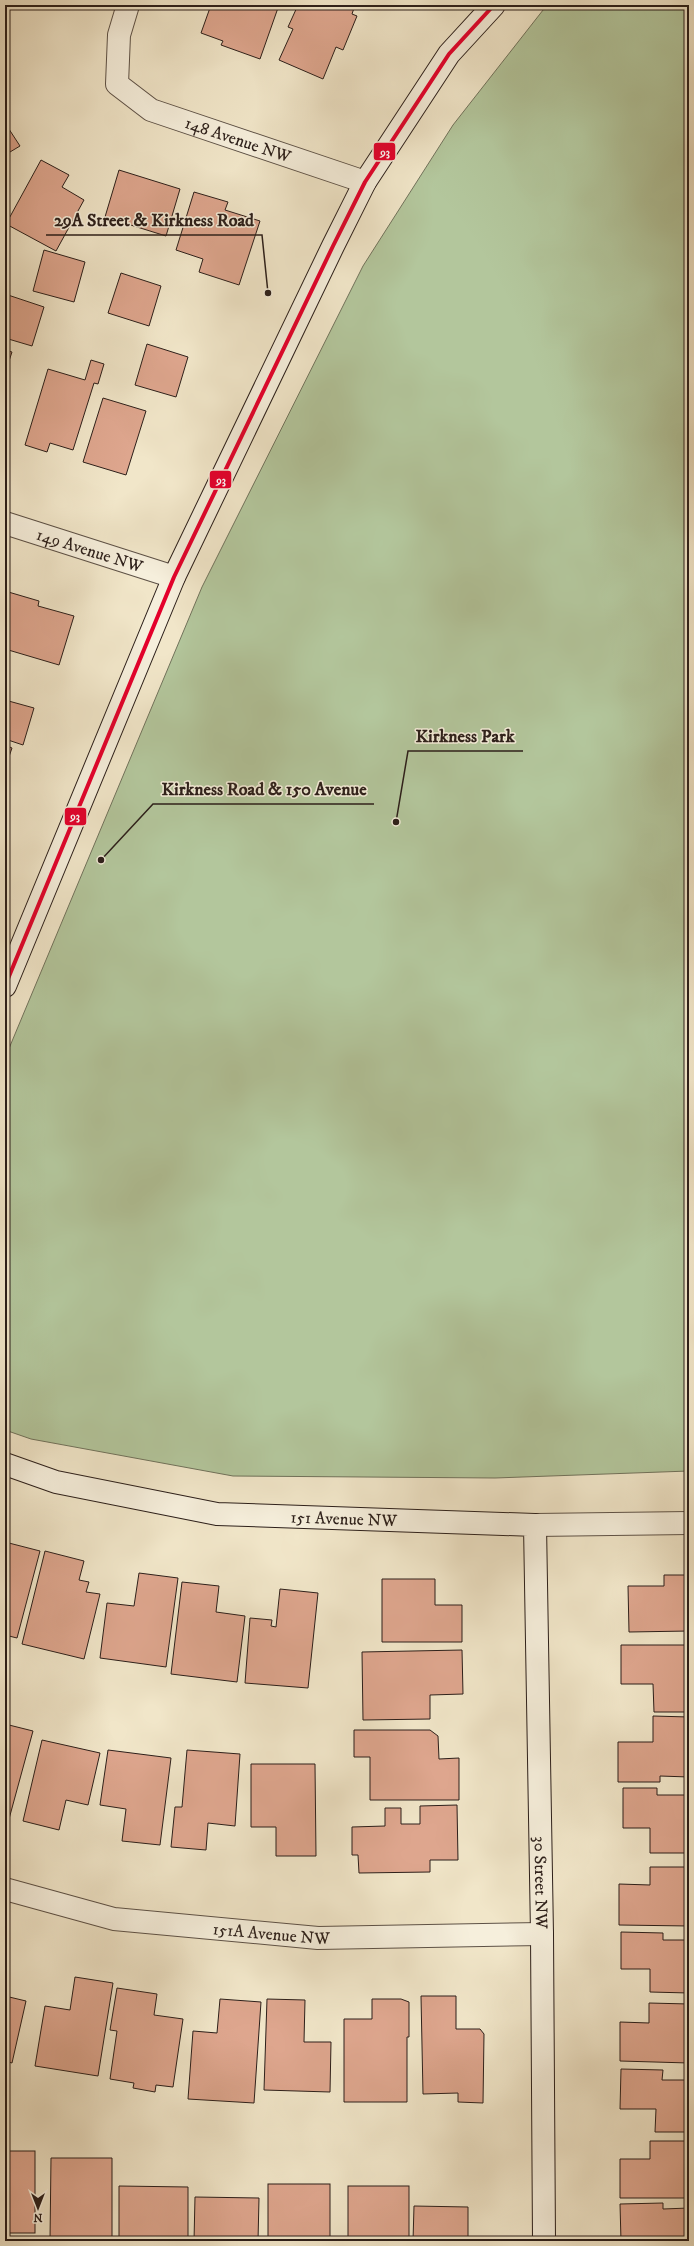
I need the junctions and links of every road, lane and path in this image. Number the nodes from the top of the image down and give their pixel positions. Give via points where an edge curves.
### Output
1 (128, 5) edge
2 (494, 5) edge
3 (365, 182) junction
4 (5, 523) edge
5 (174, 577) junction
6 (8, 973) edge
7 (5, 1464) edge
8 (689, 1523) edge
9 (535, 1525) junction
10 (5, 1889) edge
11 (542, 1934) junction
12 (544, 2241) edge

1 - 3 street, 148 Avenue NW via 119,35 117,84 151,110
2 - 3 street via 449,54
3 - 5 street
4 - 5 street, 149 Avenue NW
5 - 6 street
7 - 9 street, 151 Avenue NW via 56,1482 217,1514
8 - 9 street, 151 Avenue NW
9 - 11 street, 30 Street NW
10 - 11 street, 151A Avenue NW via 114,1919 318,1938
11 - 12 street, 30 Street NW

